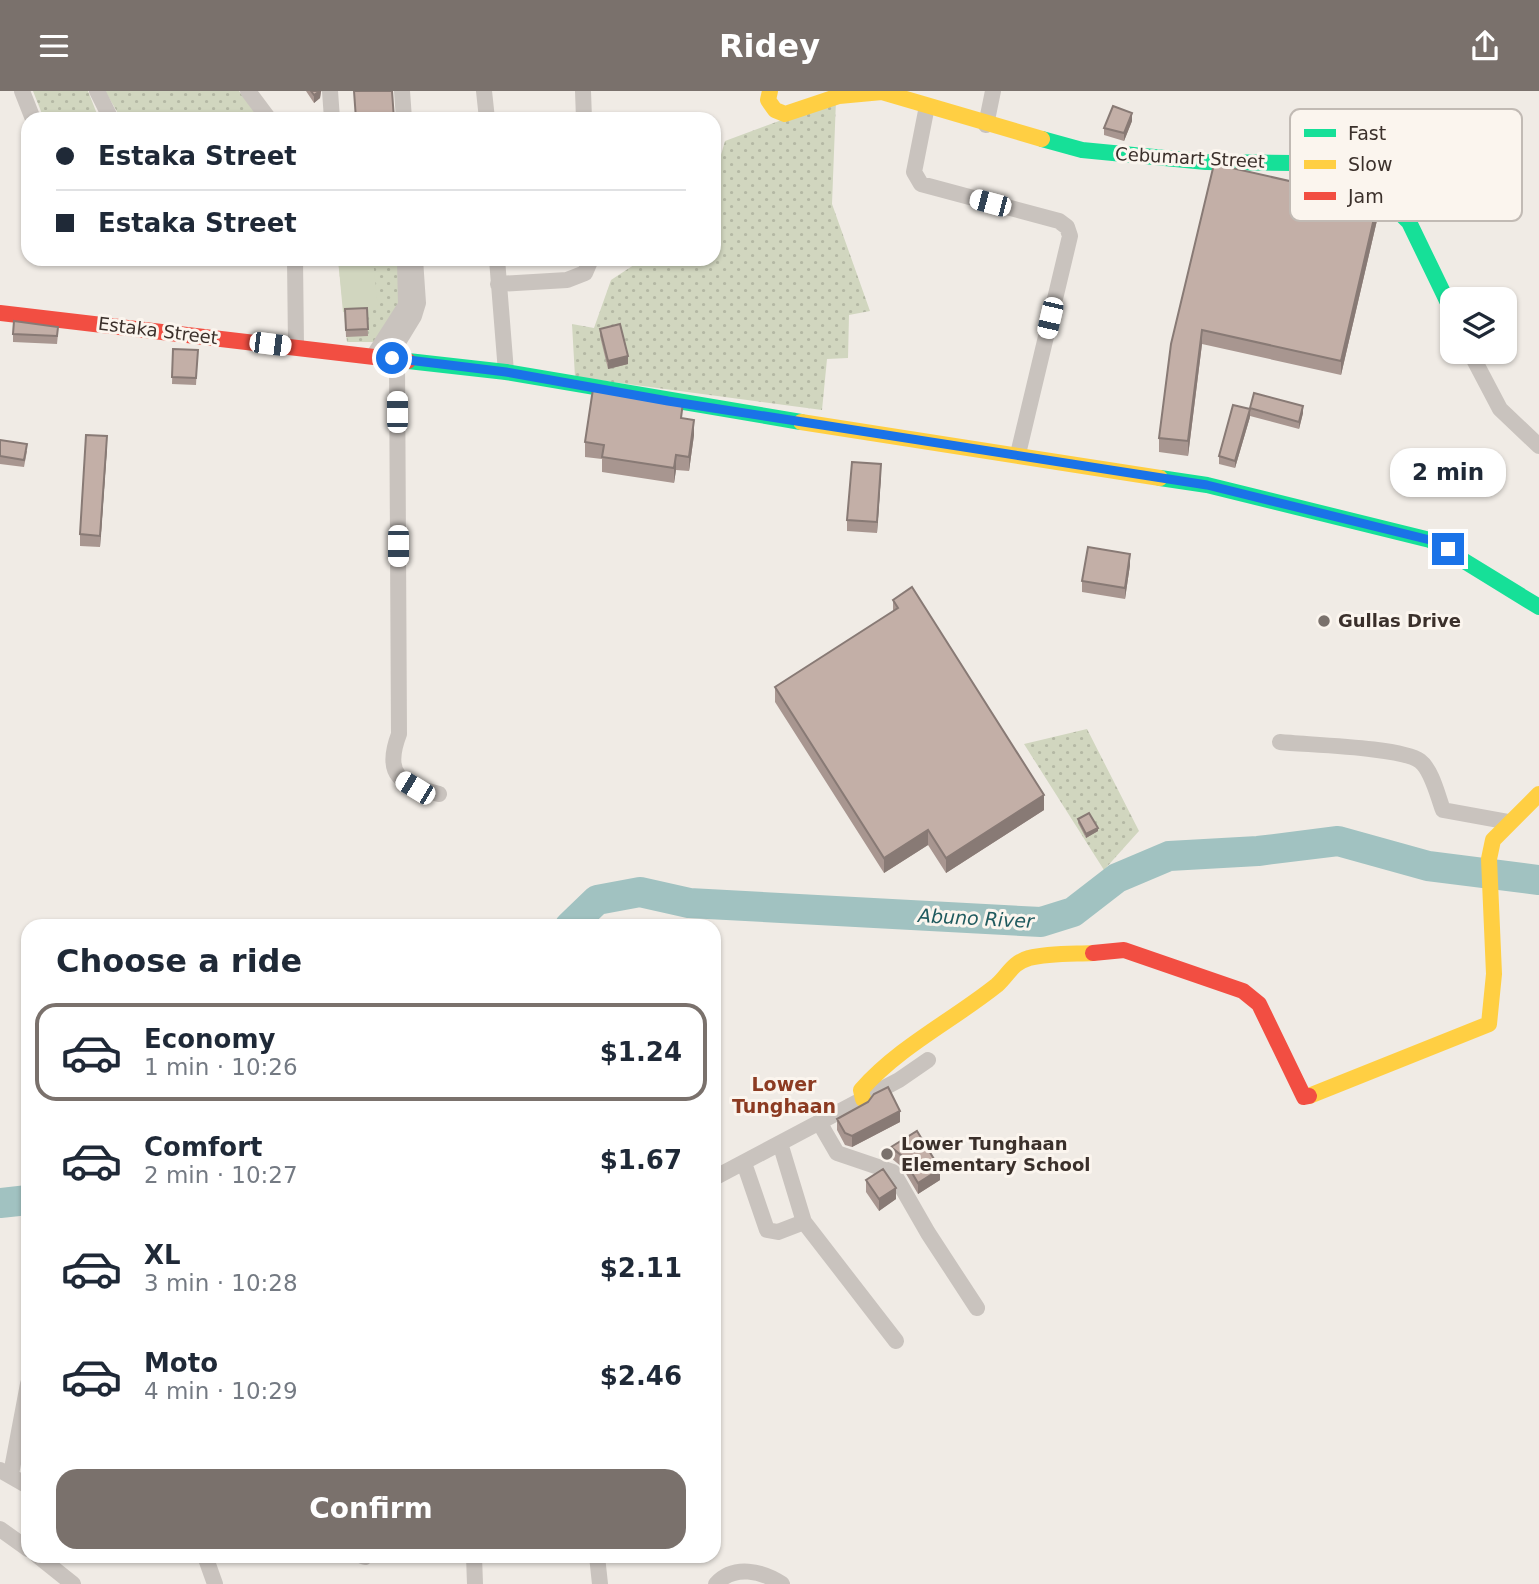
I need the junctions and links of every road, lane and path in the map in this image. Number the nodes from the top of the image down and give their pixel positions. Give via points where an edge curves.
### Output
1 (22, 91) edge
2 (96, 91) edge
3 (247, 91) edge
4 (330, 91) edge
5 (402, 91) edge
6 (484, 91) edge
7 (583, 91) edge
8 (770, 91) edge
9 (993, 91) edge
10 (927, 106) junction
11 (30, 112) edge
12 (107, 112) edge
13 (264, 112) edge
14 (332, 112) edge
15 (404, 112) edge
16 (486, 112) edge
17 (584, 112) edge
18 (986, 125) junction
19 (1290, 163) edge
20 (1408, 221) edge
21 (295, 266) edge
22 (406, 266) edge
23 (415, 266) edge
24 (497, 266) edge
25 (588, 266) edge
26 (498, 284) junction
27 (1441, 287) edge
28 (412, 304) junction
29 (0, 313) edge
30 (296, 347) junction
31 (387, 357) junction
32 (1476, 364) edge
33 (506, 372) junction
34 (1539, 446) edge
35 (1018, 454) junction
36 (1539, 607) edge
37 (1280, 742) dead end
38 (439, 794) dead end
39 (1539, 794) edge
40 (1509, 822) junction
41 (928, 1060) dead end
42 (863, 1099) junction
43 (819, 1122) junction
44 (780, 1143) junction
45 (744, 1163) junction
46 (721, 1174) edge
47 (804, 1222) junction
48 (977, 1308) dead end
49 (896, 1341) dead end
50 (21, 1427) edge
51 (5, 1472) edge
52 (21, 1482) edge
53 (0, 1529) edge
54 (21, 1544) edge
55 (47, 1563) edge
56 (208, 1563) edge
57 (474, 1563) edge
58 (598, 1563) edge
59 (73, 1584) edge
60 (215, 1584) edge
61 (475, 1584) edge
62 (600, 1584) edge
63 (716, 1584) edge
64 (782, 1584) edge

1 - 11 street
2 - 12 street
3 - 13 street
4 - 14 street
5 - 15 street
6 - 16 street
7 - 17 street
8 - 10 street, Cebumart Street via 768,100 785,114 839,96 882,92
9 - 18 street
10 - 18 street, Cebumart Street
10 - 35 street via 914,173 921,184 1059,221 1070,236
18 - 19 street, Cebumart Street via 1082,150 1206,162
20 - 27 street, Cebumart Street
21 - 30 street
22 - 28 street
23 - 28 street
24 - 26 street
25 - 26 street via 585,273 567,280
26 - 33 street
28 - 31 street via 414,316
29 - 30 street, Estaka Street
30 - 31 street, Estaka Street
31 - 33 street, Estaka Street
31 - 38 street via 399,734 391,755 393,771 401,779
32 - 34 street via 1500,409
33 - 35 street, Estaka Street
35 - 36 street, Estaka Street via 1233,490 1430,540
37 - 40 street via 1379,751 1419,760 1443,810
39 - 40 street
40 - 42 street via 1493,840 1489,859 1494,974 1489,1024 1304,1097 1253,997 1124,950 1052,954 1011,966 999,983 875,1074 861,1090
41 - 42 street
42 - 43 street
43 - 44 street
43 - 48 street via 837,1153 892,1172
44 - 45 street
44 - 47 street
45 - 46 street
45 - 47 street via 767,1230 778,1232
47 - 49 street
50 - 51 street
51 - 52 street
53 - 54 street
55 - 59 street
56 - 60 street
57 - 61 street
58 - 62 street
63 - 64 street via 744,1571 765,1573

